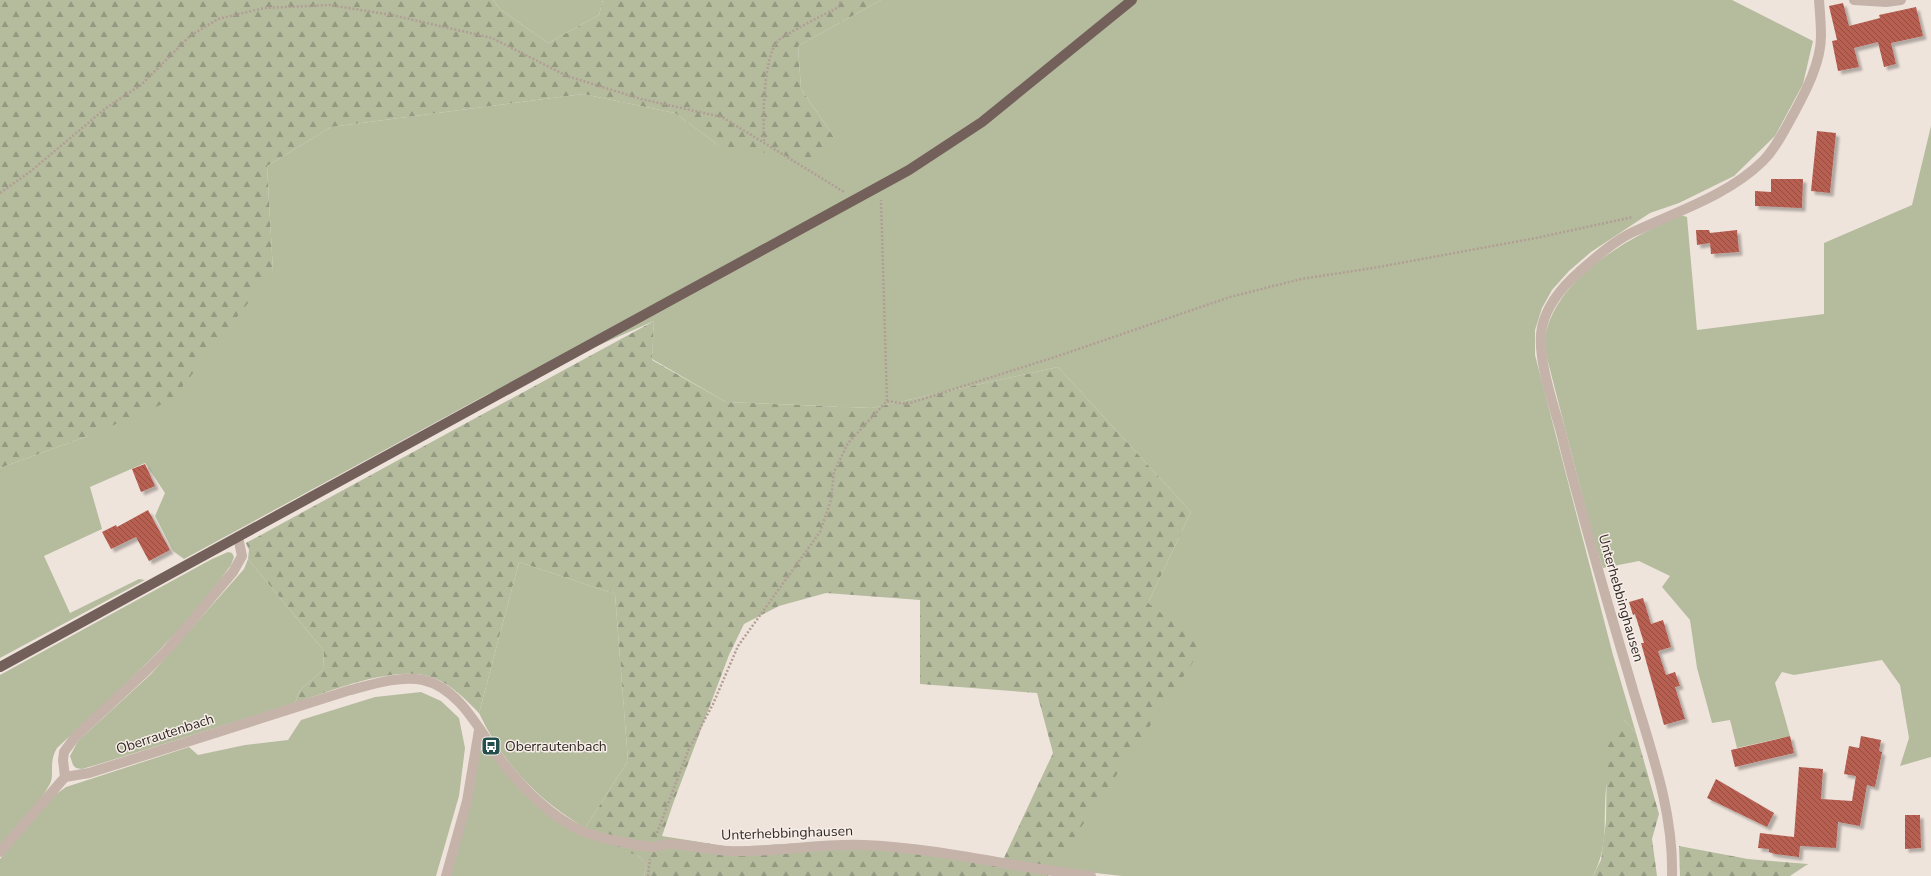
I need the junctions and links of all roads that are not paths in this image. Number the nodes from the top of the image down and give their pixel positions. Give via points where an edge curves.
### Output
1 (1132, 0) edge
2 (1819, 0) edge
3 (1854, 0) edge
4 (1901, 0) edge
5 (238, 538) junction
6 (0, 667) edge
7 (479, 730) junction
8 (65, 777) junction
9 (0, 852) edge
10 (446, 876) edge
11 (1091, 876) edge
12 (1672, 876) edge

1 - 5 main road via 982,122 934,155 880,187
2 - 12 street, Unterhebbinghausen via 1821,38 1816,61 1801,100 1765,160 1698,205 1631,233 1566,284 1553,301 1542,327 1542,358 1575,488 1648,735 1665,805 1671,839
3 - 4 street
5 - 6 main road
5 - 8 street via 242,556 233,572 148,670 75,737 64,752
7 - 8 street, Oberrautenbach via 462,704 453,696 439,686 423,680 408,679 354,689 90,773
7 - 10 street via 468,801
7 - 11 street, Unterhebbinghausen via 528,791 570,824 591,835 652,847 668,844 730,851 862,845 920,849 1052,872
8 - 9 street

